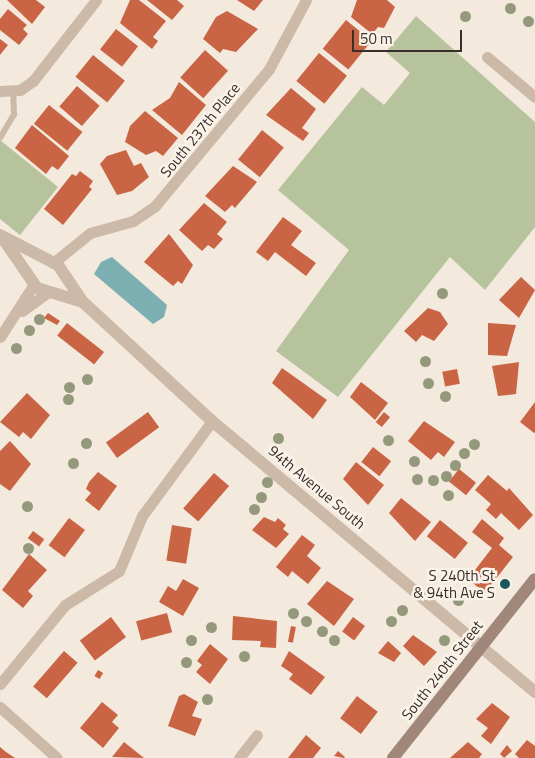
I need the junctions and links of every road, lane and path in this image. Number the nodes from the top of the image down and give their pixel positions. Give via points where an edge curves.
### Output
1 (96, 0) edge
2 (306, 0) edge
3 (487, 57) dead end
4 (0, 91) edge
5 (13, 92) junction
6 (535, 97) edge
7 (0, 138) edge
8 (1, 236) edge
9 (56, 267) junction
10 (33, 282) junction
11 (49, 293) junction
12 (83, 302) junction
13 (20, 312) junction
14 (0, 337) edge
15 (212, 421) junction
16 (535, 579) edge
17 (481, 645) junction
18 (0, 684) edge
19 (535, 692) edge
20 (0, 708) edge
21 (257, 735) dead end
22 (57, 758) edge
23 (240, 758) edge
24 (393, 758) edge

1 - 5 street via 34,81
2 - 9 street, South 237th Place via 269,69 168,192 133,221 82,239
3 - 6 street
4 - 5 street
5 - 7 lane via 14,115
8 - 9 street, 94th Avenue South
8 - 10 street, 94th Avenue South
9 - 10 street via 38,265
9 - 11 street via 62,285
9 - 12 street, 94th Avenue South
10 - 11 street, 94th Avenue South
10 - 13 street
11 - 12 street, 94th Avenue South
11 - 13 street
12 - 15 street, 94th Avenue South
13 - 14 street
15 - 17 street, 94th Avenue South
15 - 18 street via 142,516 119,572 65,605
16 - 17 main road, South 240th Street
17 - 19 street, 94th Avenue South
17 - 24 main road, South 240th Street
20 - 22 street
21 - 23 street

